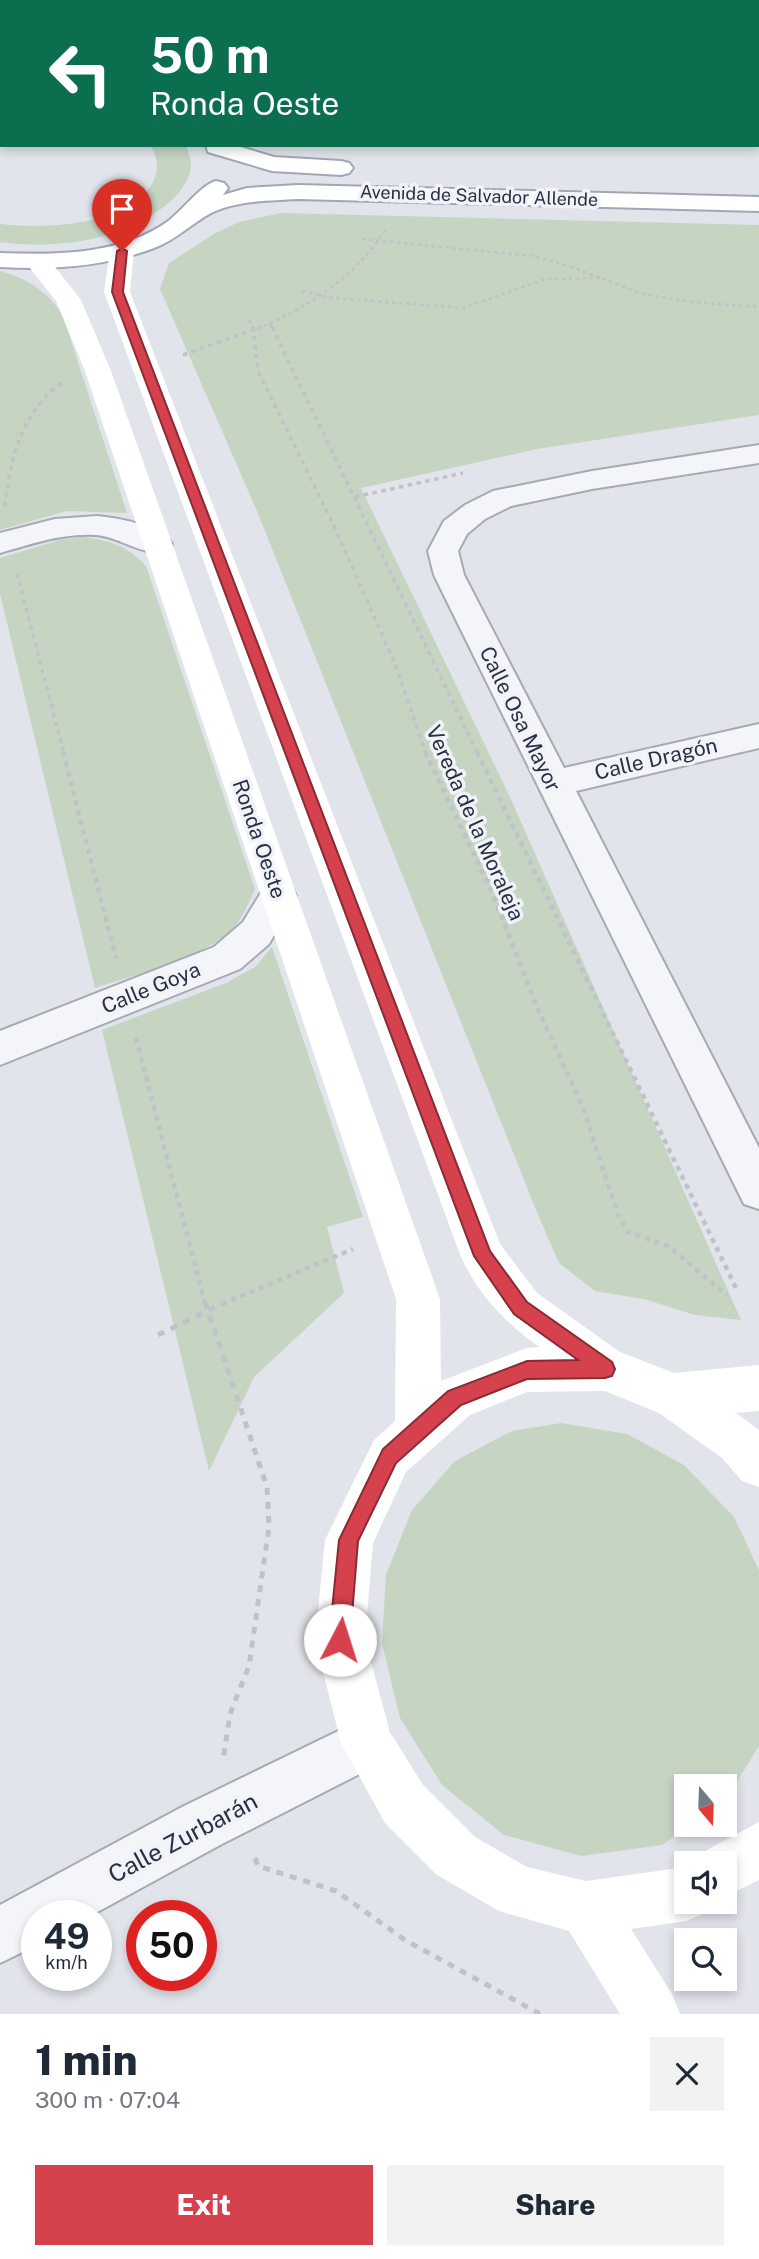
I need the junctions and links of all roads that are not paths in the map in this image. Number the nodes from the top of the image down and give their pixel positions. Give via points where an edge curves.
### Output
1 (215, 147) edge
2 (218, 147) edge
3 (369, 169) dead end
4 (759, 204) edge
5 (201, 209) junction
6 (122, 251) junction
7 (0, 260) edge
8 (39, 263) junction
9 (759, 454) edge
10 (5, 541) edge
11 (158, 544) junction
12 (759, 736) edge
13 (552, 784) junction
14 (278, 896) junction
15 (0, 1048) edge
16 (759, 1190) edge
17 (605, 1369) junction
18 (759, 1388) edge
19 (674, 1396) junction
20 (418, 1431) junction
21 (759, 1464) edge
22 (367, 1743) junction
23 (759, 1849) edge
24 (737, 1862) edge
25 (674, 1896) edge
26 (586, 1908) junction
27 (0, 1935) edge
28 (652, 2014) edge

1 - 5 main road via 221,167 216,188
2 - 3 main road, Avenida de Salvador Allende via 272,164
4 - 5 main road, Avenida de Salvador Allende via 298,192 247,195
5 - 6 main road via 181,225
6 - 8 main road
6 - 17 main road via 117,292 483,1256 521,1308
7 - 8 main road
8 - 11 main road, Ronda Oeste via 68,300 93,358
9 - 13 street, Calle Osa Mayor via 503,498 455,528 443,551 449,575
10 - 11 street via 83,526 108,527
11 - 14 main road, Ronda Oeste
12 - 13 street, Calle Dragón
13 - 16 street, Calle Osa Mayor
14 - 15 street, Calle Goya via 256,933 227,958
14 - 20 main road, Ronda Oeste via 418,1299
17 - 19 main road
17 - 20 main road via 527,1370 454,1398
18 - 19 main road
19 - 21 main road via 738,1442
20 - 22 main road via 390,1456 349,1540 340,1640
22 - 26 main road via 404,1804 456,1856 518,1892
22 - 27 street, Calle Zurbarán
23 - 24 main road
25 - 26 main road
26 - 28 main road

